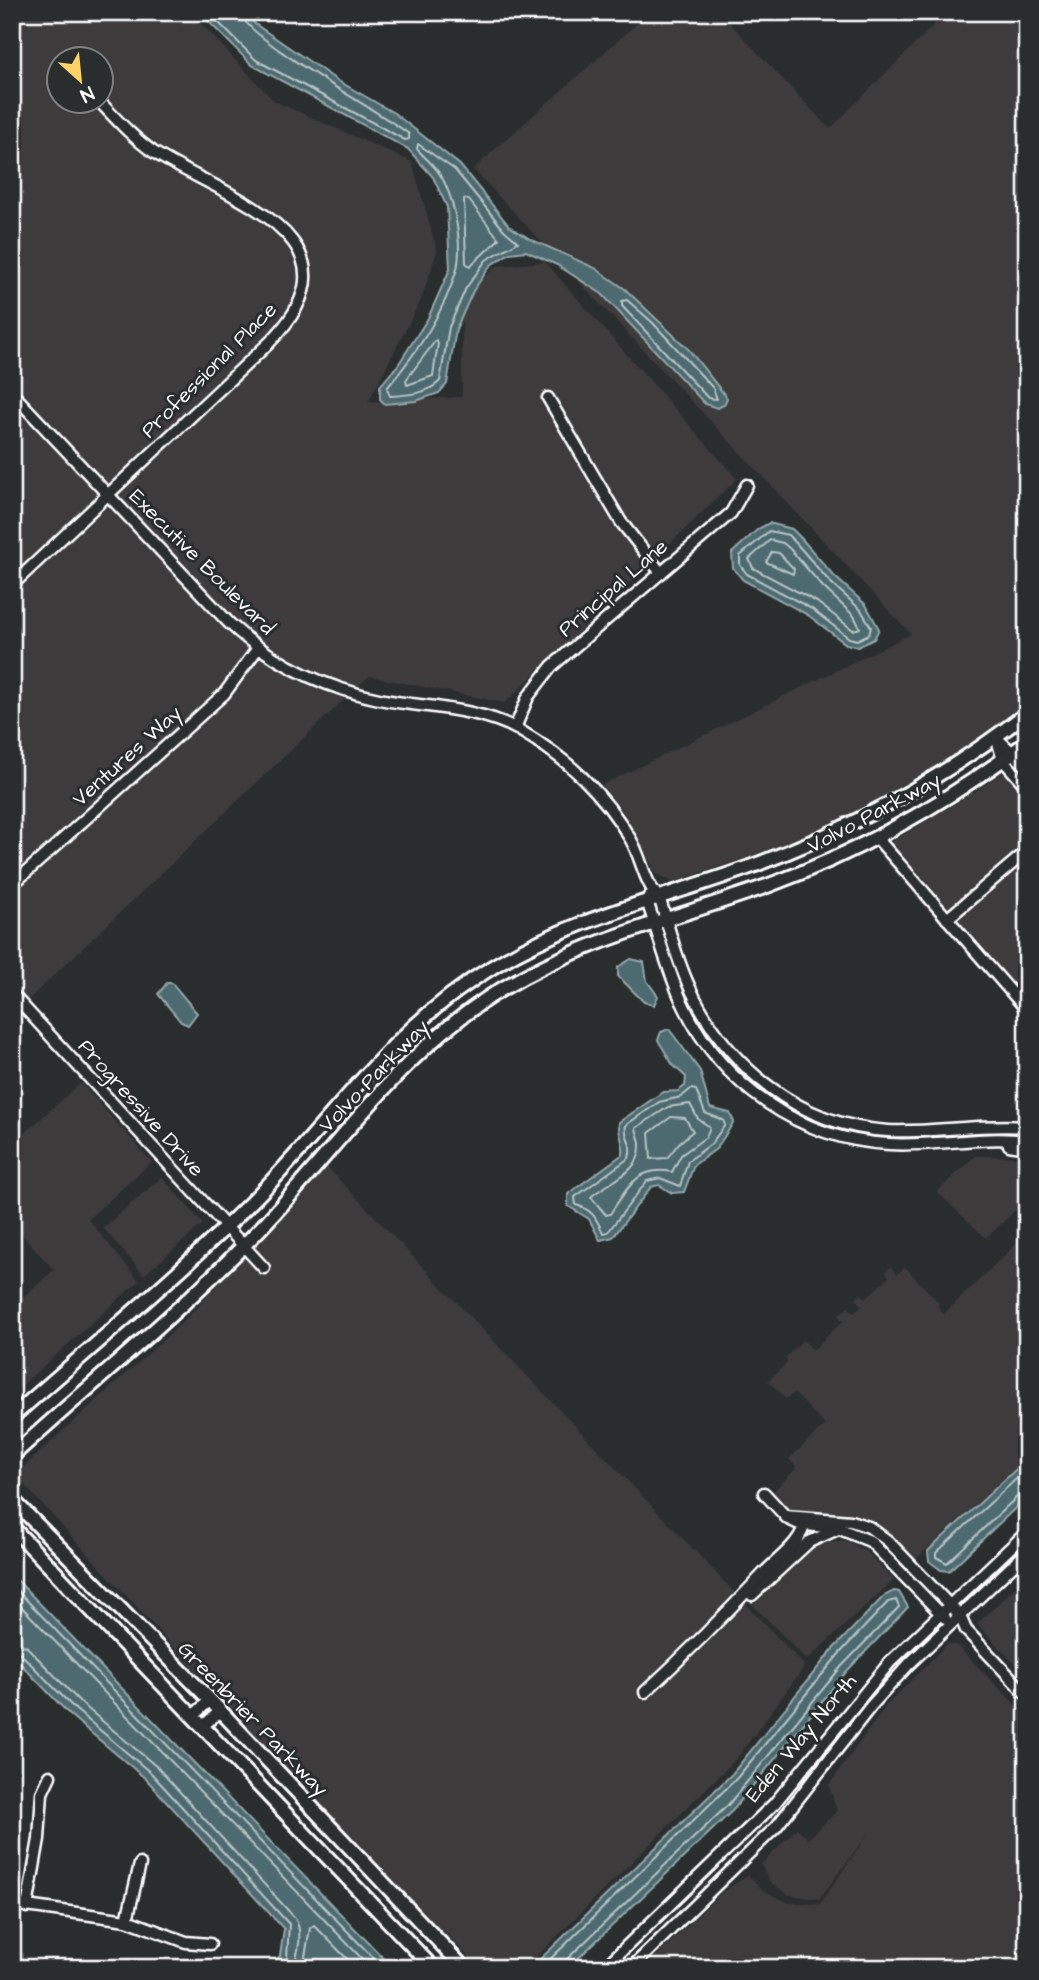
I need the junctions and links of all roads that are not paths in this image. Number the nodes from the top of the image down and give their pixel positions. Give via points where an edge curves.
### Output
1 (114, 116) edge
2 (12, 393) edge
3 (548, 398) dead end
4 (747, 485) dead end
5 (108, 495) junction
6 (661, 573) junction
7 (12, 585) edge
8 (258, 648) junction
9 (1027, 713) edge
10 (515, 728) junction
11 (996, 736) junction
12 (1027, 742) edge
13 (1009, 756) junction
14 (1027, 767) edge
15 (1027, 787) edge
16 (876, 837) junction
17 (1027, 851) edge
18 (12, 886) edge
19 (653, 896) junction
20 (947, 919) junction
21 (661, 921) junction
22 (12, 994) edge
23 (1027, 1010) edge
24 (1027, 1127) edge
25 (991, 1140) junction
26 (1027, 1141) edge
27 (1027, 1148) edge
28 (224, 1226) junction
29 (243, 1246) junction
30 (264, 1268) dead end
31 (12, 1418) edge
32 (12, 1456) edge
33 (764, 1493) dead end
34 (12, 1499) edge
35 (809, 1522) junction
36 (12, 1527) edge
37 (840, 1529) junction
38 (1027, 1532) edge
39 (1027, 1552) edge
40 (773, 1576) junction
41 (950, 1605) junction
42 (732, 1610) junction
43 (941, 1614) junction
44 (960, 1616) junction
45 (951, 1625) junction
46 (966, 1630) junction
47 (645, 1692) dead end
48 (1027, 1695) edge
49 (210, 1700) junction
50 (220, 1711) junction
51 (194, 1715) junction
52 (203, 1726) junction
53 (50, 1776) dead end
54 (140, 1864) dead end
55 (12, 1904) edge
56 (27, 1907) junction
57 (127, 1920) junction
58 (210, 1944) dead end
59 (433, 1968) edge
60 (464, 1968) edge
61 (604, 1968) edge
62 (631, 1968) edge

1 - 5 street, Professional Place via 156,154 274,219 293,241 303,275 300,300 286,326
2 - 5 street, Executive Boulevard
3 - 6 street via 621,522
4 - 6 street, Principal Lane via 731,513
5 - 7 street, Professional Place
5 - 8 street, Executive Boulevard
6 - 10 street, Principal Lane via 552,666 528,697
8 - 10 street, Executive Boulevard via 324,684 379,699 481,716
8 - 18 street, Ventures Way via 224,694
9 - 11 main road, Volvo Parkway
10 - 19 street, Executive Boulevard via 571,765 600,794 632,842
11 - 13 street
11 - 19 main road, Volvo Parkway via 913,790 824,837 743,869
12 - 13 main road, Volvo Parkway
13 - 14 street
13 - 15 street
13 - 16 main road, Volvo Parkway
16 - 20 street
16 - 21 main road, Volvo Parkway via 781,880
17 - 20 street
19 - 21 street, Executive Boulevard
19 - 28 main road, Volvo Parkway via 548,937 496,964 448,997 383,1054 275,1177
20 - 23 street
21 - 24 street, Executive Boulevard via 690,988 716,1033 744,1067 789,1100 842,1123 885,1130
21 - 25 street, Executive Boulevard via 678,993 698,1032 724,1067 769,1104 806,1124 863,1142 906,1145
21 - 29 main road, Volvo Parkway via 551,962 500,989 454,1022 391,1080
22 - 28 street, Progressive Drive
25 - 26 street, Executive Boulevard
25 - 27 street
28 - 29 street, Progressive Drive
28 - 31 main road, Volvo Parkway
29 - 30 street, Progressive Drive
29 - 32 main road, Volvo Parkway
33 - 35 street via 785,1516
34 - 49 main road, Greenbrier Parkway
35 - 37 street
35 - 40 street via 807,1537
35 - 41 street via 851,1521 876,1531
35 - 42 street via 798,1540
36 - 51 main road, Greenbrier Parkway
37 - 40 street via 809,1542
37 - 43 street via 870,1541
38 - 41 street, Eden Way North
39 - 44 street, Eden Way North
40 - 42 street
41 - 43 street, Eden Way North
41 - 44 street
42 - 47 street
43 - 45 street
43 - 61 street, Eden Way North via 872,1682 774,1804
44 - 45 street, Eden Way North
44 - 46 street
45 - 46 street
45 - 62 street, Eden Way North via 871,1706 776,1827
46 - 48 street
49 - 50 main road, Greenbrier Parkway
49 - 51 street
50 - 52 street
50 - 60 main road, Greenbrier Parkway
51 - 52 main road, Greenbrier Parkway
52 - 59 main road, Greenbrier Parkway
53 - 56 street via 42,1793
54 - 57 street
55 - 56 street
56 - 57 street
57 - 58 street via 186,1942

